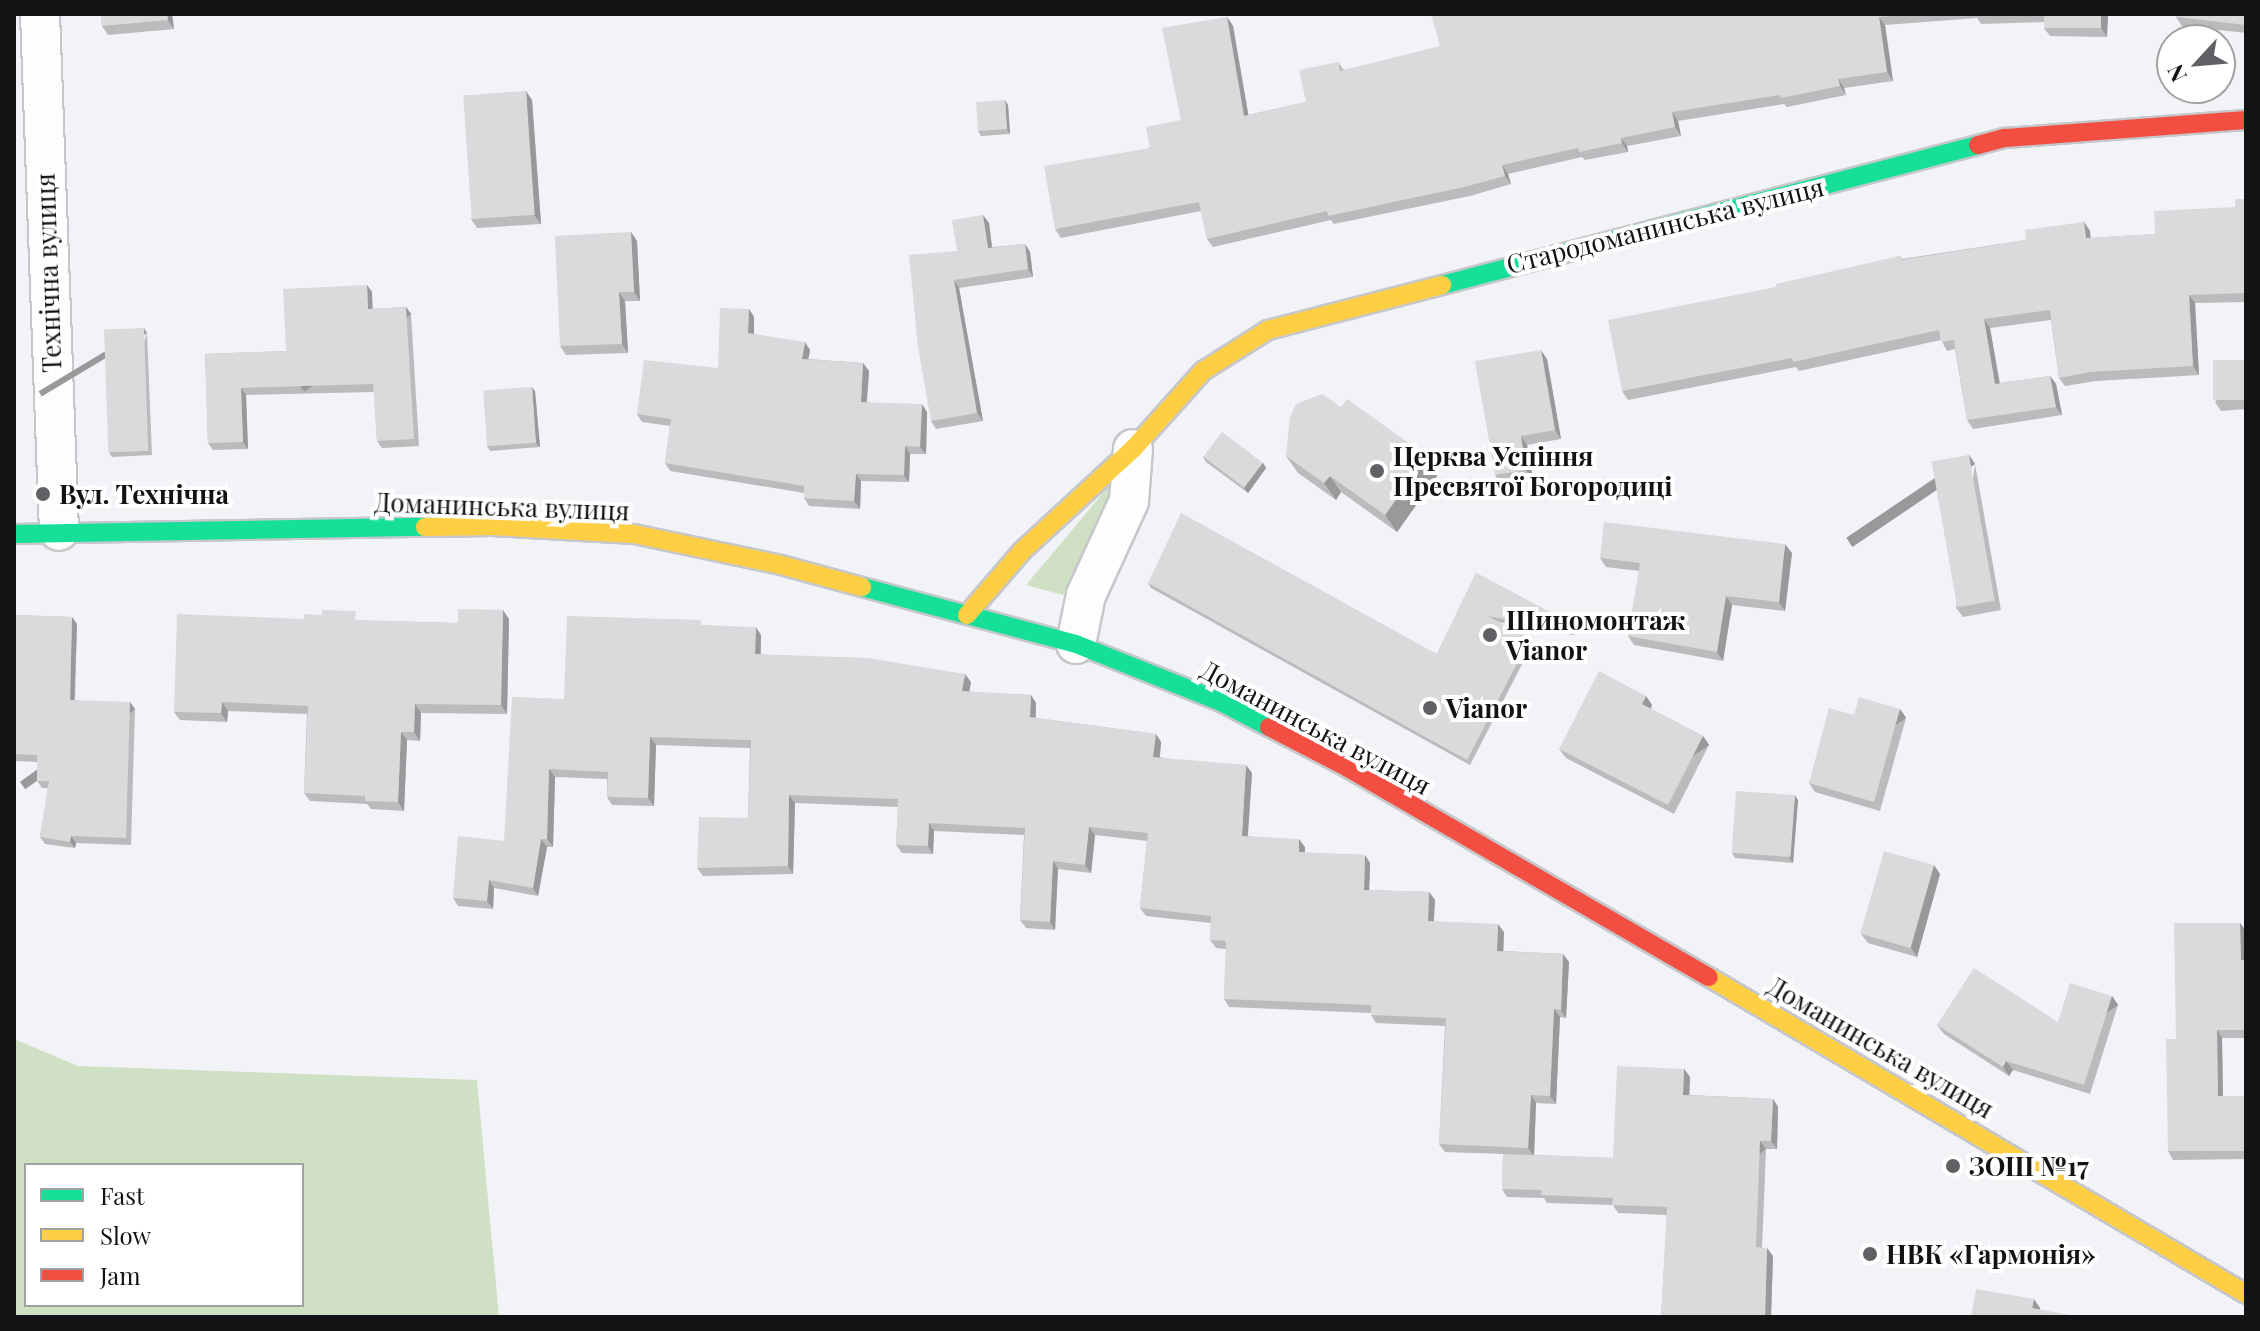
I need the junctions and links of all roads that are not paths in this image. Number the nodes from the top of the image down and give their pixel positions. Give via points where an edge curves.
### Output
1 (40, 14) edge
2 (2246, 120) edge
3 (1133, 449) junction
4 (59, 531) junction
5 (14, 534) edge
6 (967, 615) junction
7 (1076, 644) junction
8 (2246, 1294) edge

1 - 4 street, Технічна вулиця
2 - 3 main road, Стародоманинська вулиця via 2005,138 1300,319 1268,330 1203,371
3 - 6 main road, Стародоманинська вулиця via 1022,551
3 - 7 street via 1129,501 1086,595
4 - 5 main road, Доманинська вулиця
4 - 6 main road, Доманинська вулиця via 570,528 634,534 781,565
6 - 7 main road, Доманинська вулиця
7 - 8 main road, Доманинська вулиця via 1221,702 1348,768

